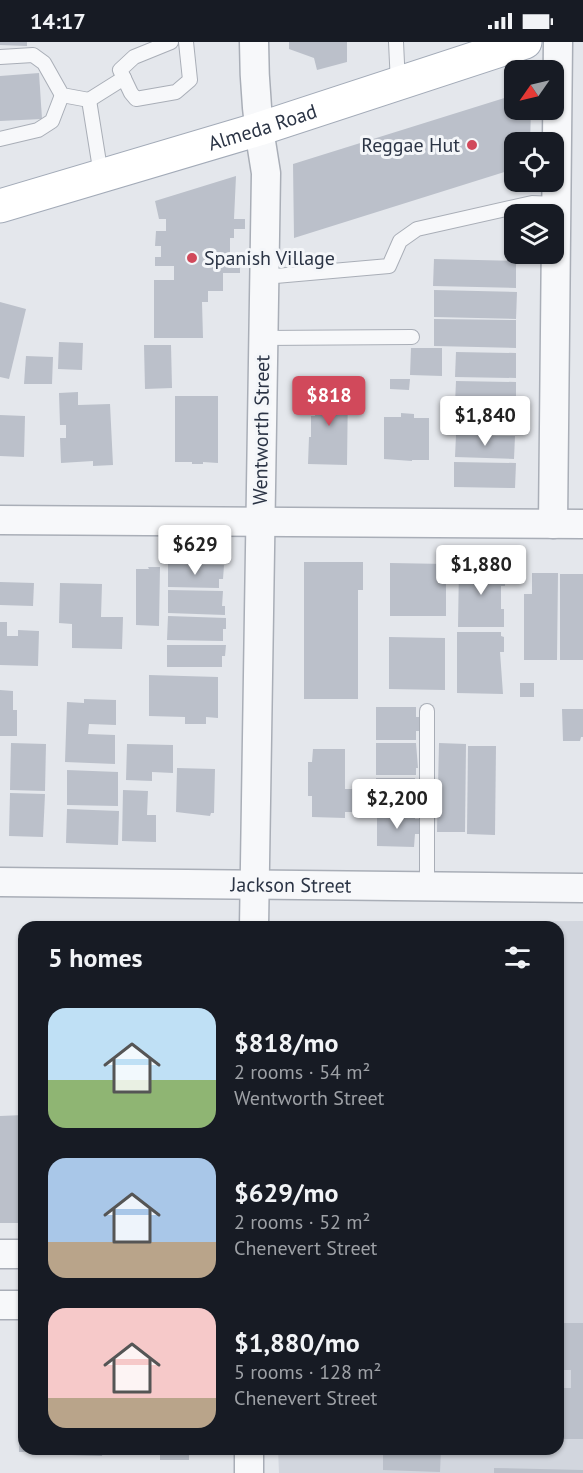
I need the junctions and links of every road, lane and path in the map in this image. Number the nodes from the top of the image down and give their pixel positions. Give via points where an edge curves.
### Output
1 (171, 42) edge
2 (186, 42) edge
3 (254, 42) edge
4 (396, 42) edge
5 (525, 42) edge
6 (558, 42) edge
7 (0, 57) edge
8 (124, 78) junction
9 (398, 84) junction
10 (62, 95) junction
11 (89, 100) junction
12 (258, 129) junction
13 (0, 140) edge
14 (101, 176) junction
15 (528, 204) edge
16 (556, 204) joint
17 (0, 206) edge
18 (504, 209) edge
19 (555, 264) edge
20 (264, 277) junction
21 (262, 338) junction
22 (412, 338) dead end
23 (0, 520) edge
24 (259, 520) junction
25 (553, 524) junction
26 (583, 524) edge
27 (427, 711) dead end
28 (0, 882) edge
29 (255, 884) junction
30 (427, 886) junction
31 (583, 888) edge
32 (254, 921) edge
33 (0, 1254) edge
34 (18, 1254) edge
35 (0, 1305) edge
36 (18, 1305) edge
37 (249, 1455) edge
38 (249, 1473) edge

1 - 8 lane via 134,57 120,70
2 - 8 lane via 190,80 176,92 136,99
3 - 12 street, Wentworth Street
4 - 9 lane
5 - 9 main road, Almeda Road
6 - 16 street
7 - 10 lane via 33,55 44,63
8 - 11 lane
9 - 12 main road, Almeda Road
10 - 11 lane
10 - 13 lane via 52,121 38,130
11 - 14 lane
12 - 14 main road, Almeda Road
12 - 20 street, Wentworth Street via 266,173
14 - 17 main road, Almeda Road
15 - 16 lane
18 - 20 lane via 417,229 400,241 389,266
19 - 25 street
20 - 21 street, Wentworth Street
21 - 22 lane
21 - 24 street, Wentworth Street
23 - 24 street
24 - 25 street
24 - 29 street, Wentworth Street
25 - 26 street
27 - 30 lane
28 - 29 street, Jackson Street
29 - 30 street, Jackson Street
29 - 32 street, Wentworth Street
30 - 31 street, Jackson Street
33 - 34 street
35 - 36 street
37 - 38 street

